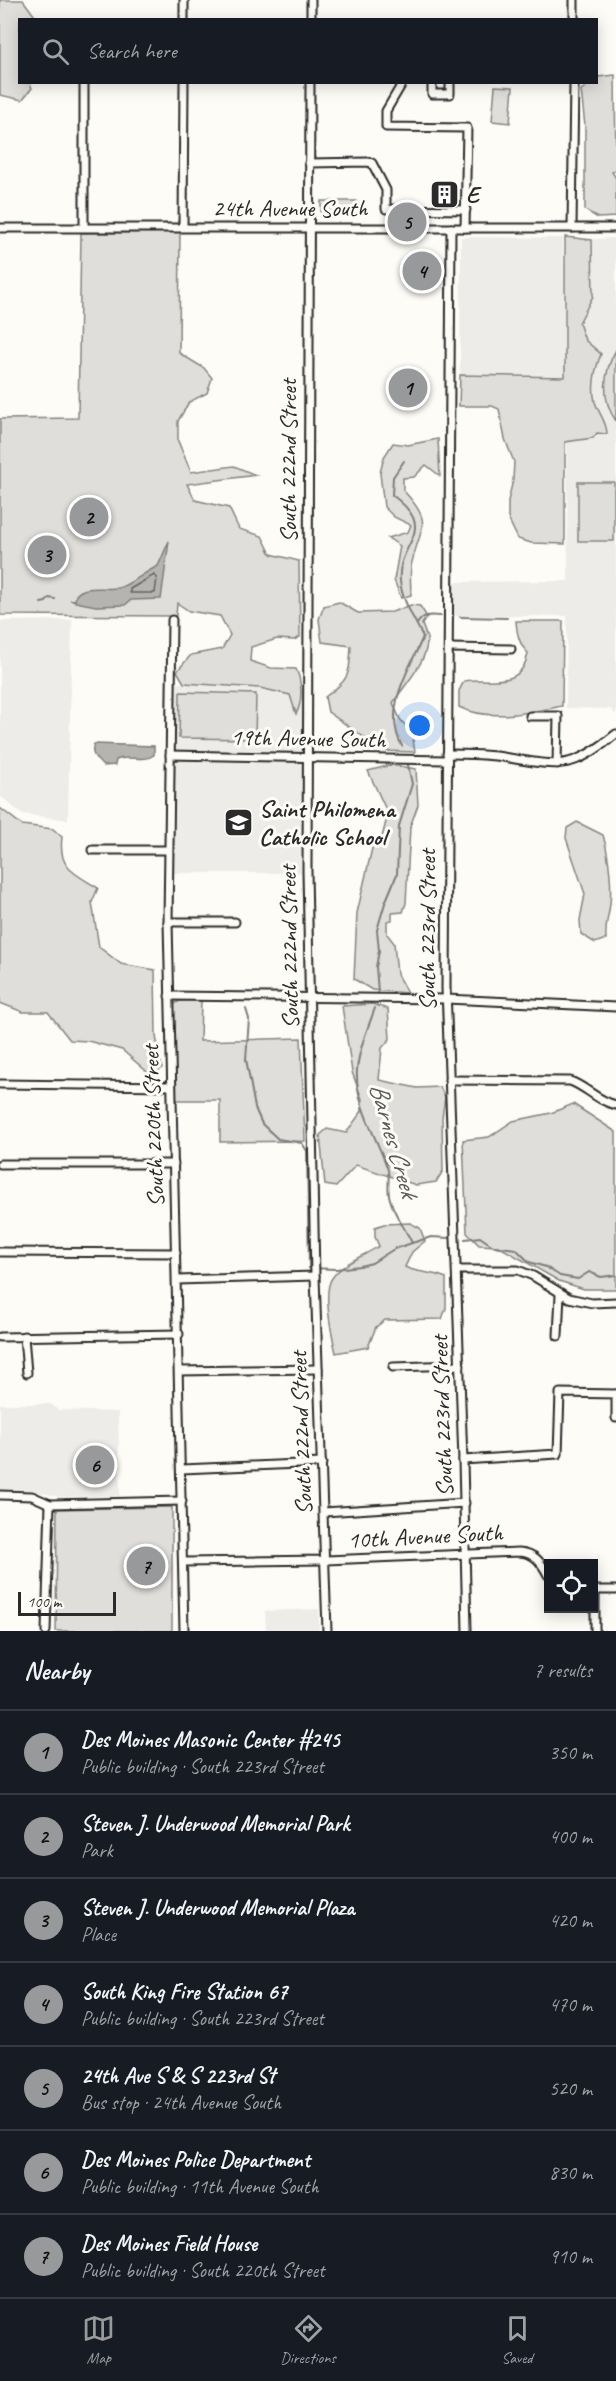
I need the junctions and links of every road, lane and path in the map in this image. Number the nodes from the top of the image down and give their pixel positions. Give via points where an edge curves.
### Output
1 (184, 0) edge
2 (311, 0) edge
3 (574, 0) edge
4 (184, 18) edge
5 (311, 18) edge
6 (574, 18) edge
7 (84, 84) edge
8 (184, 84) edge
9 (310, 84) edge
10 (402, 84) edge
11 (432, 84) edge
12 (450, 84) edge
13 (574, 84) edge
14 (309, 163) junction
15 (465, 210) junction
16 (183, 226) junction
17 (84, 227) junction
18 (0, 228) edge
19 (309, 228) junction
20 (451, 228) junction
21 (465, 228) junction
22 (572, 228) junction
23 (616, 228) edge
24 (172, 620) dead end
25 (449, 648) junction
26 (511, 649) dead end
27 (530, 716) dead end
28 (616, 734) edge
29 (170, 755) junction
30 (446, 757) junction
31 (307, 759) junction
32 (557, 764) junction
33 (92, 850) dead end
34 (168, 850) junction
35 (235, 921) dead end
36 (168, 922) junction
37 (169, 996) junction
38 (309, 997) junction
39 (446, 999) junction
40 (616, 1007) edge
41 (449, 1080) junction
42 (0, 1084) edge
43 (171, 1086) junction
44 (616, 1104) edge
45 (0, 1164) edge
46 (174, 1164) junction
47 (0, 1252) edge
48 (176, 1253) junction
49 (457, 1270) junction
50 (315, 1276) junction
51 (177, 1280) junction
52 (560, 1294) junction
53 (616, 1302) edge
54 (179, 1334) junction
55 (24, 1336) junction
56 (558, 1336) dead end
57 (0, 1337) edge
58 (460, 1365) junction
59 (393, 1367) dead end
60 (318, 1369) junction
61 (179, 1371) junction
62 (27, 1373) dead end
63 (616, 1394) edge
64 (616, 1418) edge
65 (463, 1460) junction
66 (322, 1463) junction
67 (182, 1469) junction
68 (0, 1495) edge
69 (183, 1501) junction
70 (50, 1503) junction
71 (465, 1503) junction
72 (324, 1512) junction
73 (466, 1554) junction
74 (326, 1560) junction
75 (183, 1562) junction
76 (544, 1568) edge
77 (598, 1590) edge
78 (616, 1590) edge
79 (595, 1613) edge
80 (46, 1631) edge
81 (184, 1631) edge
82 (327, 1631) edge
83 (467, 1631) edge
84 (595, 1631) edge

1 - 4 street
2 - 5 street
3 - 6 street
7 - 17 street
8 - 16 street
9 - 14 street, South 222nd Street
10 - 15 street via 386,111 386,127 467,128
11 - 12 street via 432,94 450,94
13 - 22 street
14 - 15 street via 372,164 386,190 386,209
14 - 19 street, South 222nd Street
15 - 21 street
16 - 17 street, 24th Avenue South
16 - 19 street, 24th Avenue South
17 - 18 street, 24th Avenue South
19 - 20 street, 24th Avenue South
19 - 31 street, South 222nd Street
20 - 21 street, 24th Avenue South
20 - 25 street, South 223rd Street
21 - 22 street, 24th Avenue South
22 - 23 street, 24th Avenue South
24 - 29 street, South 220th Street
25 - 26 street
25 - 30 street, South 223rd Street
27 - 32 street via 558,716
28 - 32 street, 19th Avenue South via 586,756
29 - 31 street, 19th Avenue South
29 - 34 street, South 220th Street
30 - 31 street, 19th Avenue South
30 - 32 street, 19th Avenue South via 488,755
30 - 39 street, South 223rd Street
31 - 38 street, South 222nd Street
33 - 34 street
34 - 36 street, South 220th Street
35 - 36 street
36 - 37 street, South 220th Street
37 - 38 street
37 - 43 street, South 220th Street
38 - 39 street
38 - 50 street, South 222nd Street
39 - 40 street
39 - 41 street, South 223rd Street
41 - 44 street via 570,1081 601,1101
41 - 49 street, South 223rd Street
42 - 43 street
43 - 46 street, South 220th Street
45 - 46 street
46 - 48 street, South 220th Street
47 - 48 street
48 - 51 street, South 220th Street
49 - 52 street via 525,1272
49 - 58 street, South 223rd Street
50 - 51 street
50 - 60 street, South 222nd Street
51 - 54 street, South 220th Street
52 - 53 street via 579,1301
52 - 56 street
54 - 55 street
54 - 61 street, South 220th Street
55 - 57 street
55 - 62 street
58 - 59 street
58 - 65 street, South 223rd Street
60 - 61 street
60 - 66 street, South 222nd Street
61 - 67 street, South 220th Street
63 - 64 street
63 - 65 street via 560,1393 558,1454
65 - 71 street, South 223rd Street
66 - 67 street
66 - 72 street, South 222nd Street
67 - 69 street, South 220th Street
68 - 70 street via 32,1496
69 - 70 street
69 - 75 street, South 220th Street
70 - 80 street
71 - 72 street
71 - 73 street, South 223rd Street
72 - 74 street, South 222nd Street
73 - 74 street, 10th Avenue South
73 - 76 street, 10th Avenue South via 528,1553
73 - 83 street, South 223rd Street
74 - 75 street, 10th Avenue South
74 - 82 street, South 222nd Street
75 - 81 street, South 220th Street
77 - 78 street
79 - 84 street

